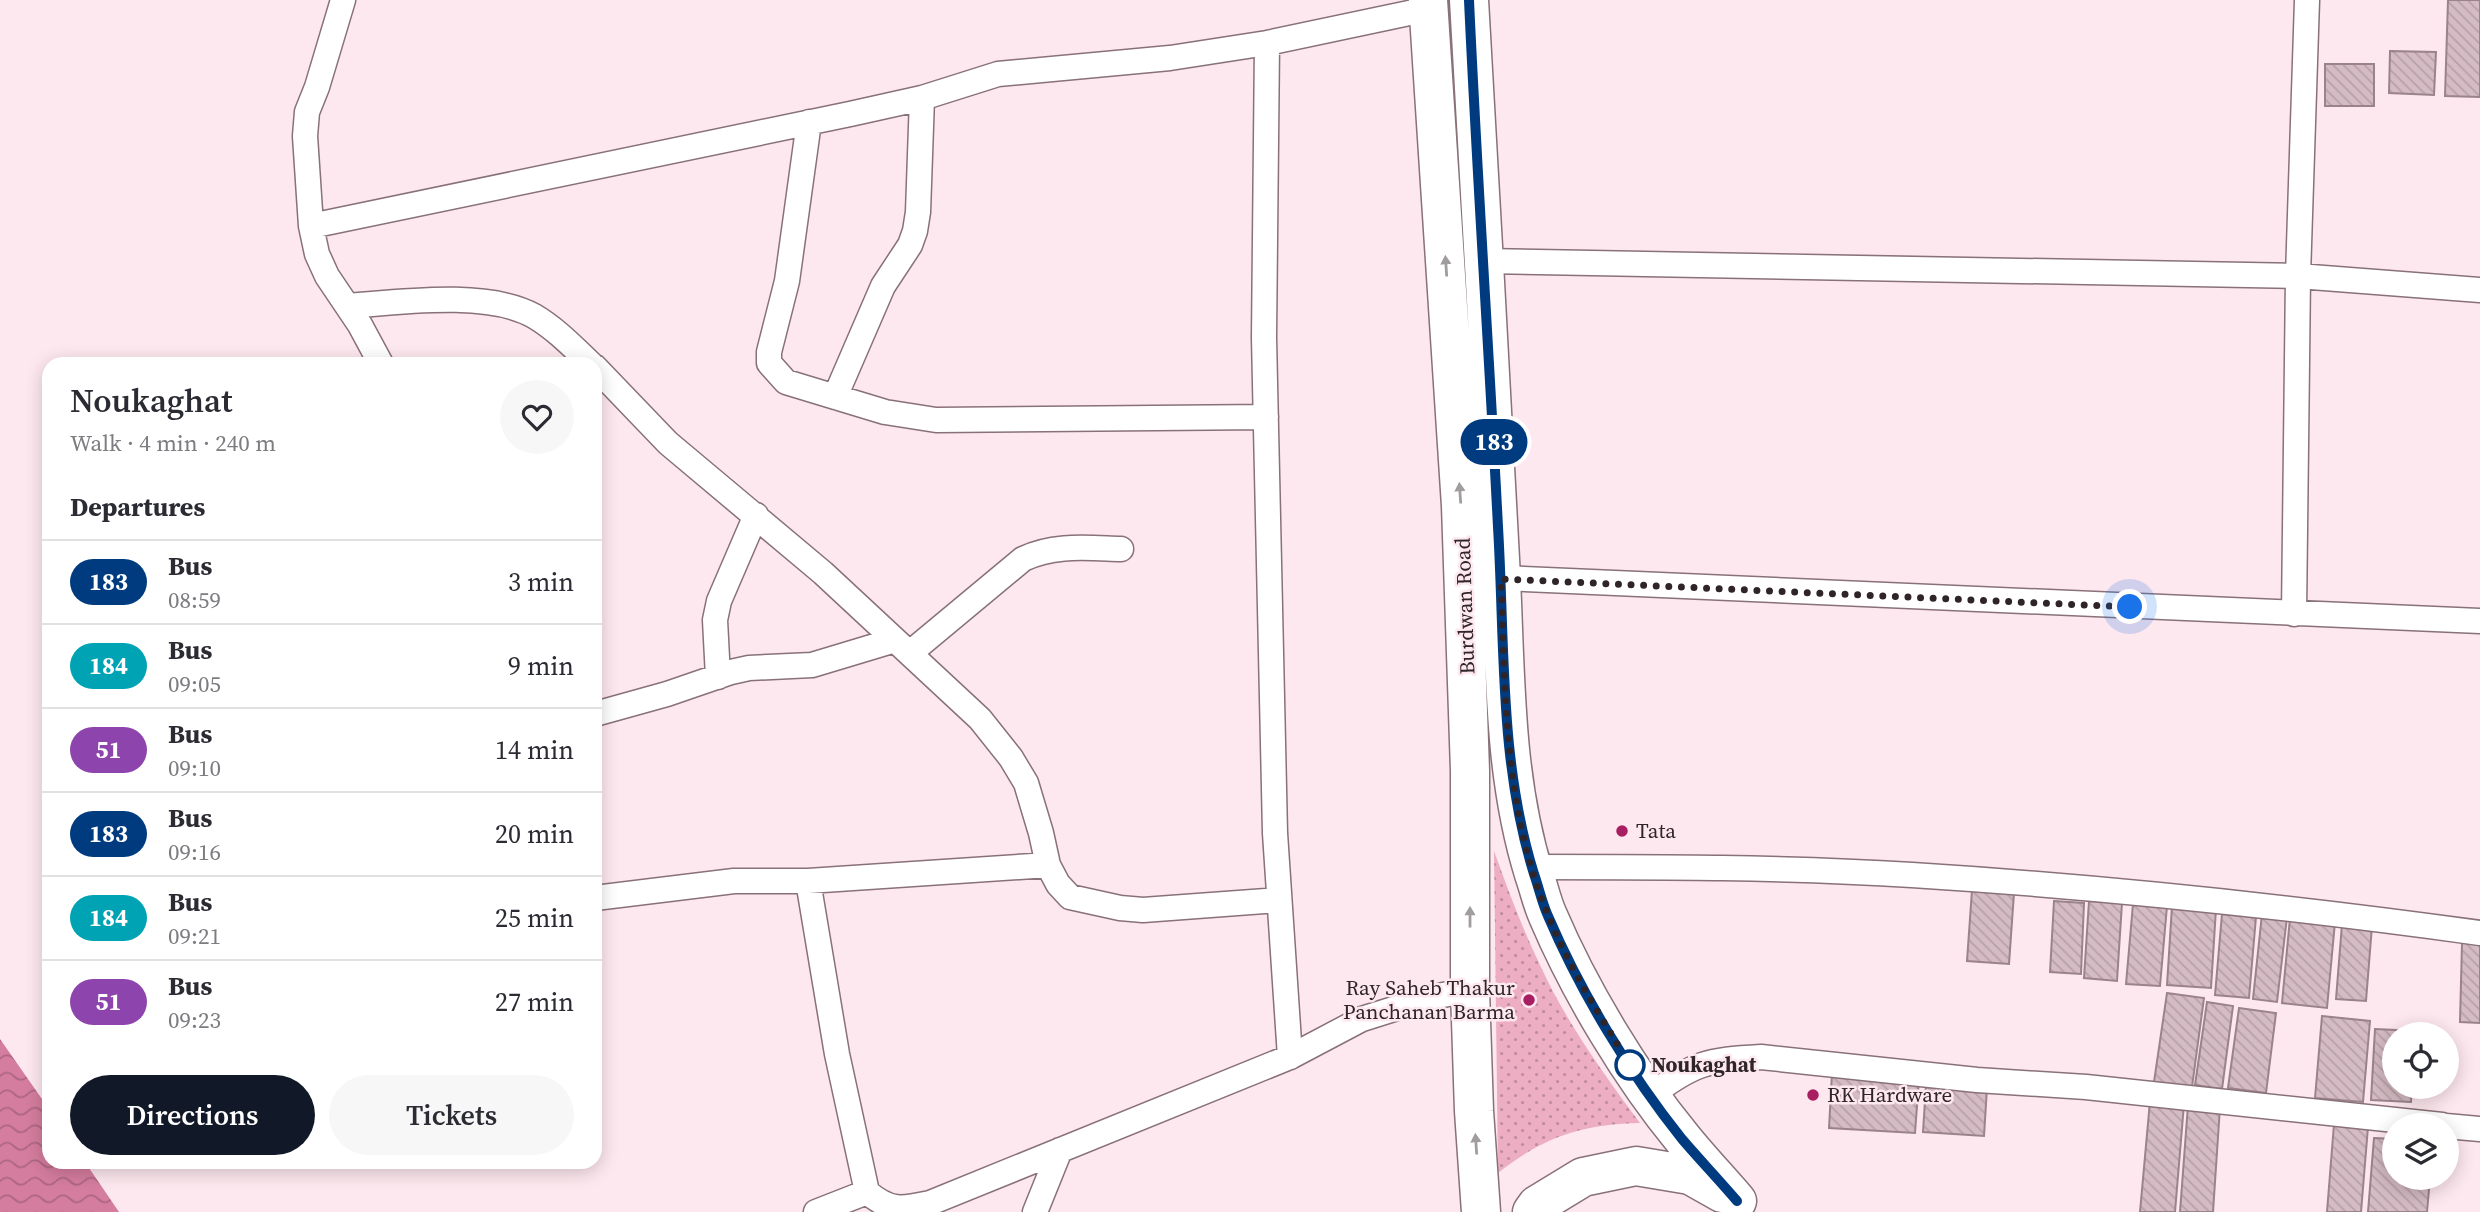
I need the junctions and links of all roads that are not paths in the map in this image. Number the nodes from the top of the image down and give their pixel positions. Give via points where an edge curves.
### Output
1 (343, 0) edge
2 (1469, 0) edge
3 (2308, 0) edge
4 (1428, 4) edge
5 (1267, 43) junction
6 (922, 98) junction
7 (809, 122) junction
8 (311, 226) junction
9 (1483, 261) junction
10 (2298, 276) junction
11 (2480, 290) edge
12 (348, 306) junction
13 (377, 357) edge
14 (583, 357) edge
15 (602, 375) edge
16 (835, 397) junction
17 (1266, 417) junction
18 (756, 515) junction
19 (1121, 549) dead end
20 (1501, 579) junction
21 (2294, 614) junction
22 (2480, 621) edge
23 (903, 647) junction
24 (718, 677) junction
25 (1487, 696) junction
26 (602, 712) edge
27 (1048, 865) junction
28 (1532, 867) junction
29 (808, 881) junction
30 (602, 897) edge
31 (1279, 900) junction
32 (2480, 933) edge
33 (1470, 990) junction
34 (1290, 1057) junction
35 (1650, 1096) junction
36 (2382, 1119) edge
37 (2459, 1127) edge
38 (2480, 1129) edge
39 (1060, 1150) junction
40 (867, 1192) junction
41 (1742, 1207) edge
42 (816, 1212) edge
43 (1035, 1212) edge
44 (1481, 1212) edge
45 (1532, 1212) edge

1 - 8 street via 307,112
2 - 9 main road, Burdwan Road
3 - 10 street
4 - 5 street
25 -> 4 main road, Burdwan Road via 1461,506
5 - 6 street via 1170,58 1019,70
5 - 17 street
6 - 7 street
6 - 16 street via 915,230 883,286
7 - 8 street
7 - 16 street via 789,270 769,363 786,382
8 - 12 street via 327,276
9 - 10 street
9 - 20 main road, Burdwan Road
10 - 11 street
10 - 21 street
12 - 13 street
12 - 14 street via 472,301 507,307 554,330
15 - 18 street via 668,443
16 - 17 street via 885,412 936,420
17 - 31 street
18 - 23 street
18 - 24 street via 719,601 715,620
19 - 23 street via 1038,552
20 - 21 street
20 - 25 main road, Burdwan Road
21 - 22 street
23 - 24 street via 812,665 749,668
23 - 27 street via 980,719 1011,758 1030,794
24 - 26 street
25 - 28 main road, Burdwan Road
33 -> 25 main road, Burdwan Road
27 - 29 street
27 - 31 street via 1070,897 1120,908
28 - 32 street via 1924,876 2272,905
28 - 35 main road, Burdwan Road via 1547,915 1577,974
29 - 30 street via 734,881
29 - 40 street via 837,1054
31 - 34 street
33 - 34 street via 1362,1019
44 -> 33 main road, Burdwan Road
34 - 39 street
35 - 36 street via 1697,1065 1761,1057
35 - 41 main road, Burdwan Road
37 - 38 street
39 - 40 street via 930,1203 904,1209 883,1206
39 - 43 street
40 - 42 street
41 - 45 main road via 1690,1175 1636,1166 1583,1177

